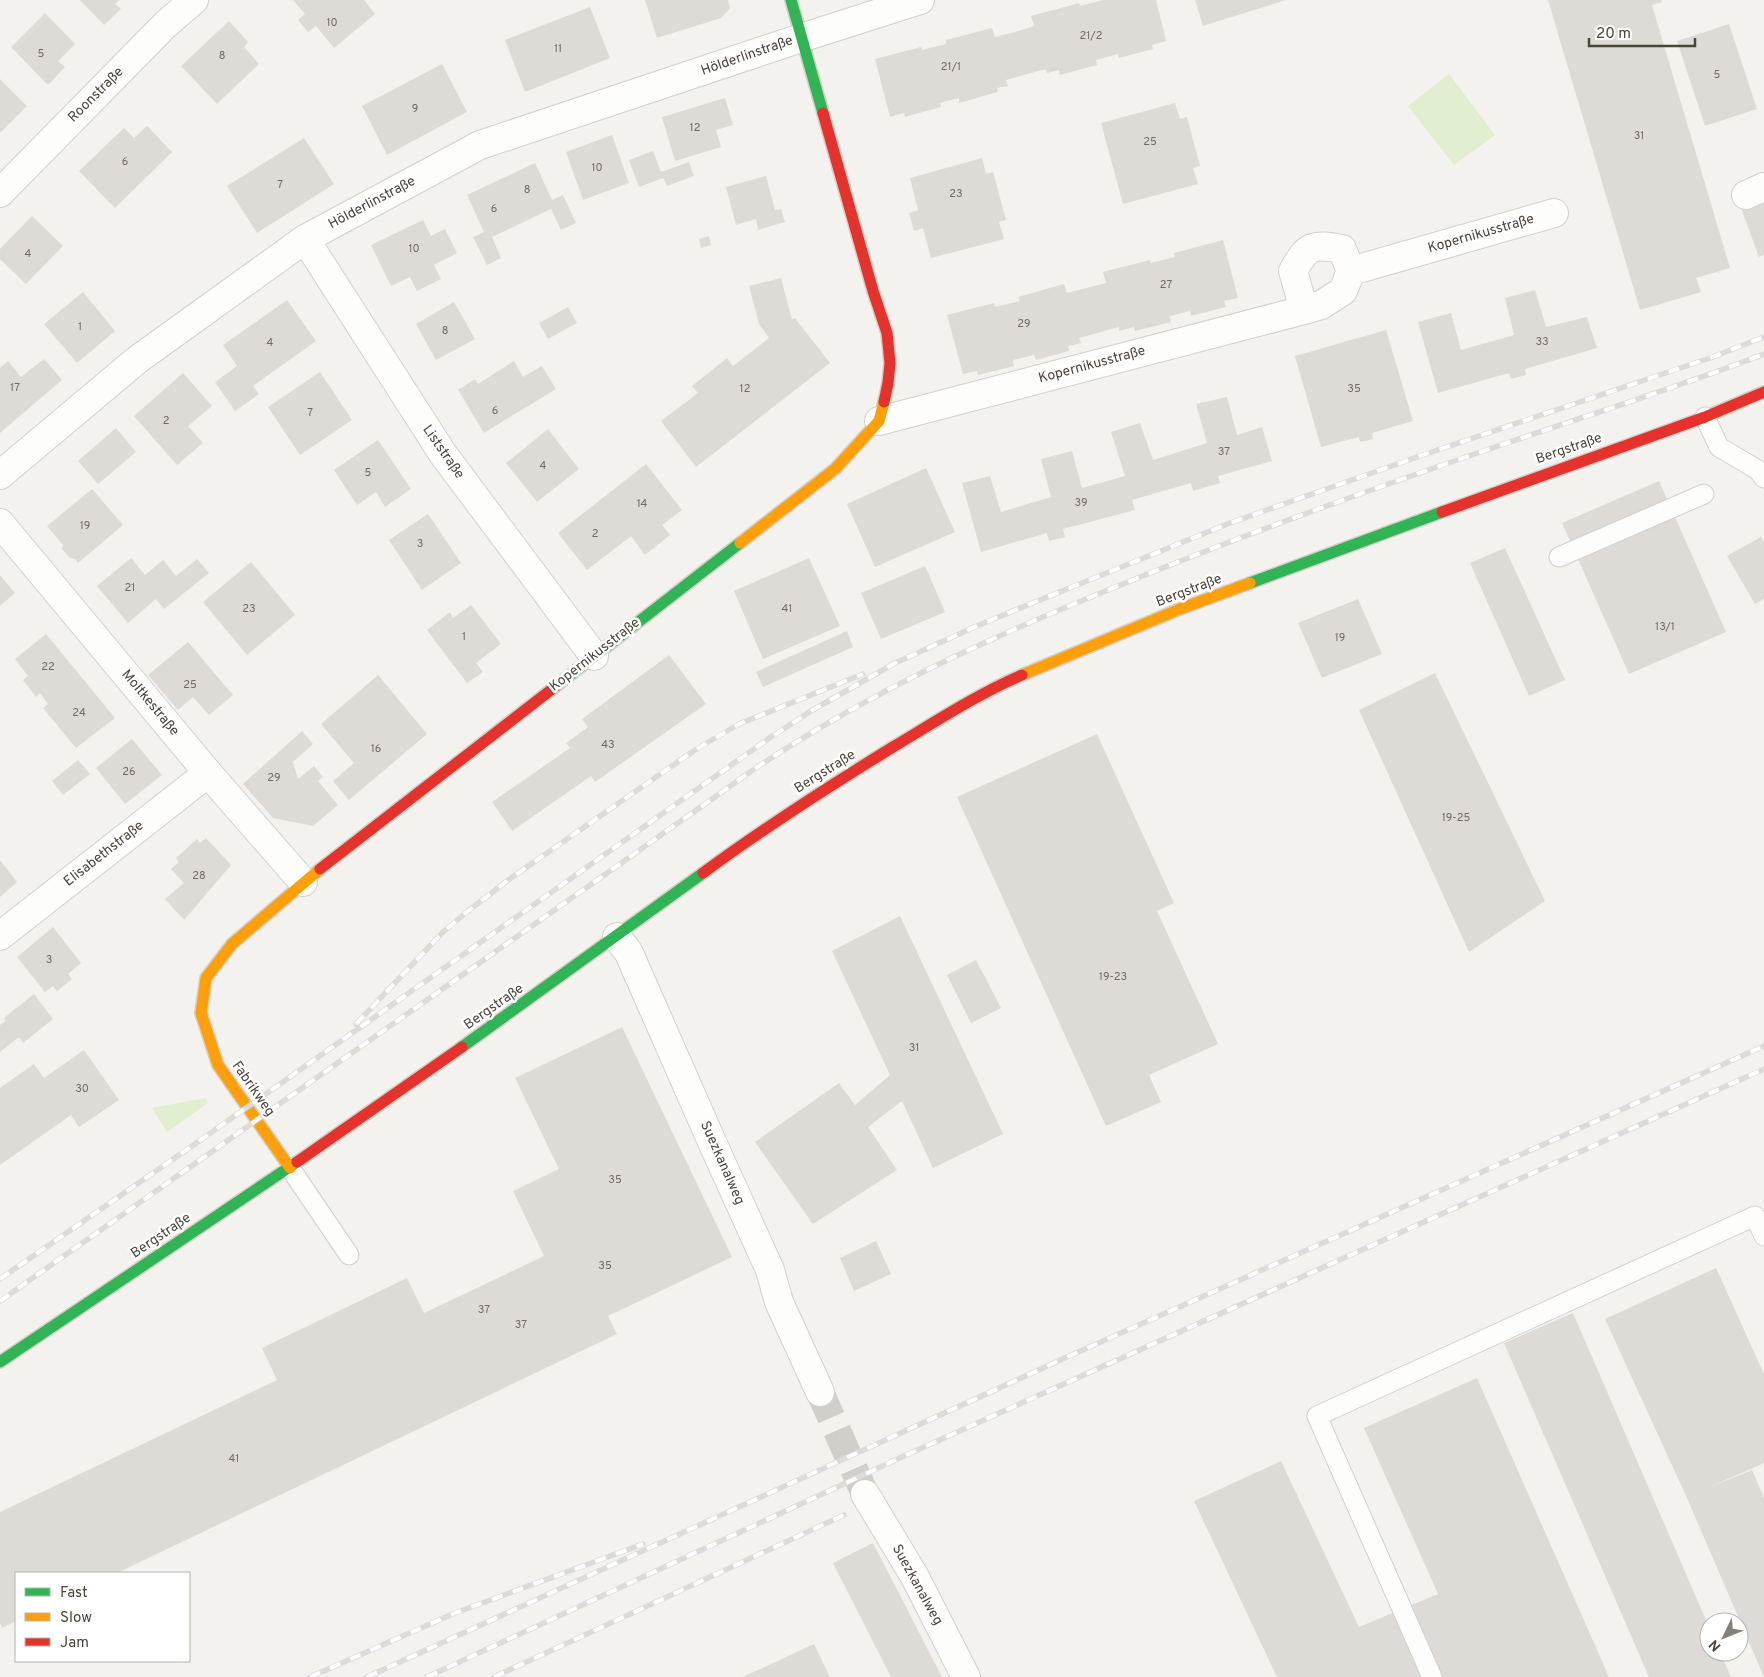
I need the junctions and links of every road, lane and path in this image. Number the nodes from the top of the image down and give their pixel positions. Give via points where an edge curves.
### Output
1 (194, 0) edge
2 (791, 0) edge
3 (920, 0) edge
4 (801, 38) junction
5 (0, 193) edge
6 (1554, 213) dead end
7 (304, 239) junction
8 (1351, 271) junction
9 (1304, 310) junction
10 (1764, 392) edge
11 (1705, 417) junction
12 (879, 421) junction
13 (0, 475) edge
14 (1764, 478) edge
15 (1704, 494) dead end
16 (0, 523) edge
17 (1559, 557) dead end
18 (594, 656) junction
19 (208, 773) junction
20 (303, 882) junction
21 (0, 936) edge
22 (617, 937) junction
23 (290, 1168) junction
24 (1760, 1213) edge
25 (1764, 1236) edge
26 (349, 1255) dead end
27 (0, 1362) edge
28 (820, 1392) tunnel mouth
29 (865, 1494) tunnel mouth
30 (966, 1677) edge
31 (1432, 1677) edge

1 - 5 street, Roonstraße via 166,24
2 - 4 main road, Kopernikusstraße
3 - 4 street, Hölderlinstraße
4 - 7 street, Hölderlinstraße via 480,145
4 - 12 main road, Kopernikusstraße via 887,333 890,363
6 - 8 street, Kopernikusstraße
7 - 13 street, Hölderlinstraße via 137,360
7 - 18 street, Liststraße via 443,454
8 - 9 street, Kopernikusstraße via 1343,291 1321,305
8 - 9 street via 1342,249 1320,245 1303,254 1293,271
9 - 12 street, Kopernikusstraße
10 - 11 main road, Bergstraße
11 - 14 lane via 1719,446 1758,470
11 - 22 main road, Bergstraße via 1180,609 1018,677 960,706 800,806 751,838
12 - 18 main road, Kopernikusstraße via 835,469
15 - 17 lane
16 - 19 street, Moltkestraße
18 - 20 main road, Kopernikusstraße
19 - 20 street, Moltkestraße
19 - 21 street, Elisabethstraße
20 - 23 main road, Fabrikweg via 232,944 206,978 201,1013 218,1065
22 - 23 main road, Bergstraße
22 - 28 street, Suezkanalweg via 629,953 770,1270 779,1302
23 - 26 lane
23 - 27 main road, Bergstraße
24 - 25 lane
24 - 31 lane via 1317,1416
29 - 30 street, Suezkanalweg via 915,1578

